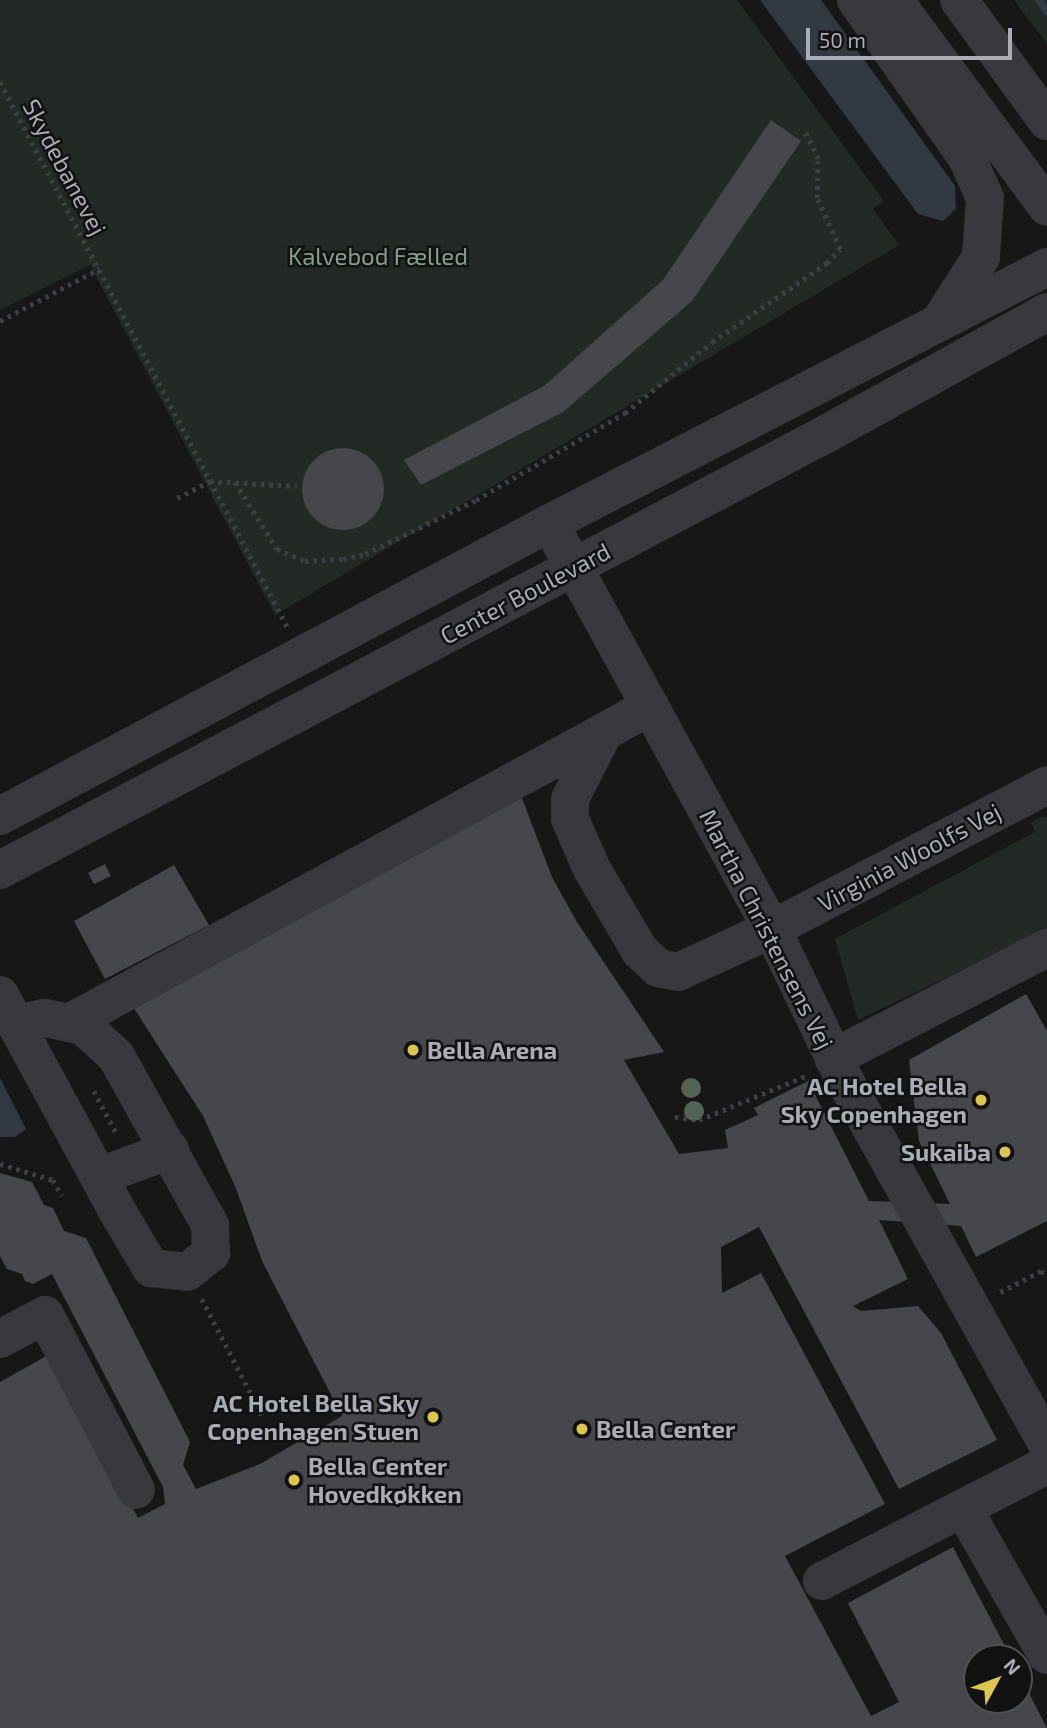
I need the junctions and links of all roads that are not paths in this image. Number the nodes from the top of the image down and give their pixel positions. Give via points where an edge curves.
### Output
1 (856, 0) edge
2 (894, 0) edge
3 (959, 0) edge
4 (1047, 121) edge
5 (1047, 207) edge
6 (1047, 267) edge
7 (1047, 312) edge
8 (941, 320) junction
9 (550, 523) junction
10 (574, 567) junction
11 (650, 706) junction
12 (604, 732) junction
13 (1047, 785) edge
14 (0, 816) edge
15 (0, 870) edge
16 (772, 929) junction
17 (1047, 948) edge
18 (8, 1010) edge
19 (69, 1023) junction
20 (818, 1066) junction
21 (170, 1150) junction
22 (100, 1176) junction
23 (0, 1339) edge
24 (1047, 1444) edge
25 (1047, 1465) edge
26 (136, 1490) dead end
27 (963, 1508) junction
28 (822, 1581) dead end
29 (1047, 1655) edge

1 - 8 street via 967,158 985,198 981,257
2 - 5 street
3 - 4 street
6 - 8 street, Center Boulevard
7 - 10 street, Center Boulevard
8 - 9 street, Center Boulevard
9 - 10 street, Martha Christensens Vej
9 - 14 street, Center Boulevard
10 - 11 street, Martha Christensens Vej
10 - 15 street, Center Boulevard
11 - 12 street
11 - 16 street, Martha Christensens Vej
12 - 16 street, Virginia Woolfs Vej via 570,799 570,819 592,869 640,951 659,968 678,972
12 - 19 street
13 - 16 street, Virginia Woolfs Vej
16 - 20 street, Martha Christensens Vej
17 - 20 street
18 - 19 street
18 - 22 street
19 - 21 street via 83,1026 116,1056
20 - 24 street, Martha Christensens Vej
21 - 22 street
21 - 22 street via 209,1224 211,1253 187,1272 151,1268
23 - 26 street via 45,1315
25 - 27 street
27 - 28 street
27 - 29 street

